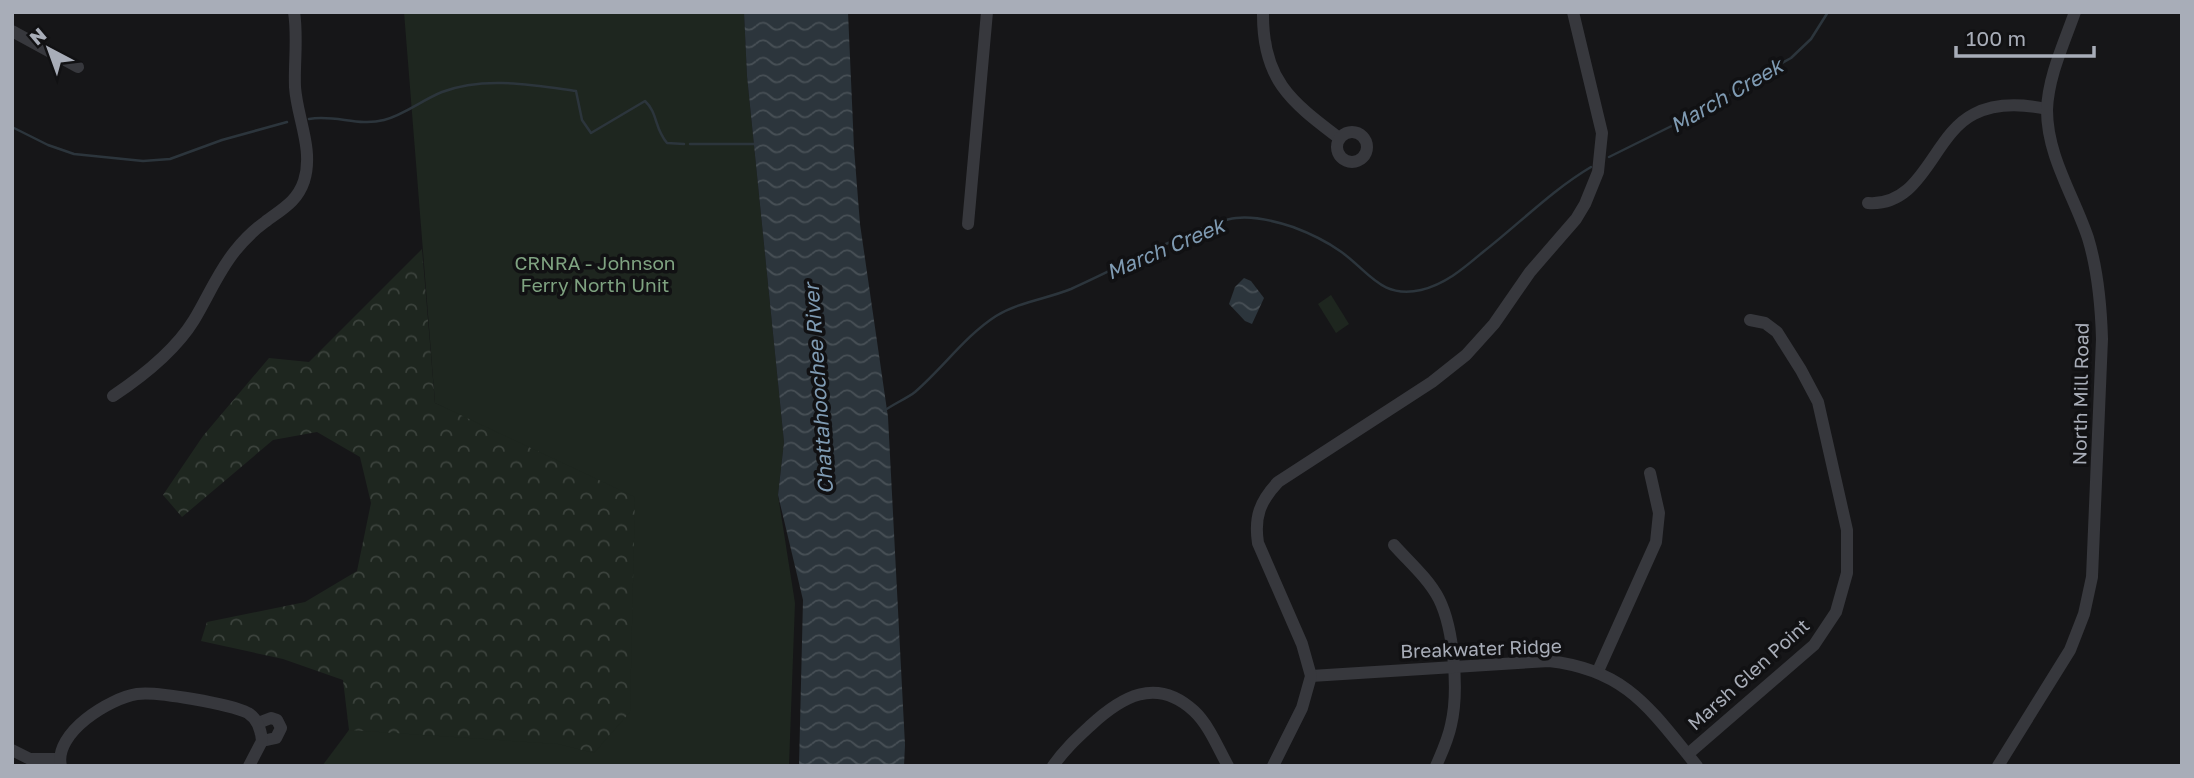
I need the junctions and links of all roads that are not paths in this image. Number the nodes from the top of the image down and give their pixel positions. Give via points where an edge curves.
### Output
1 (294, 12) edge
2 (987, 12) edge
3 (1264, 12) edge
4 (1573, 12) edge
5 (2075, 12) edge
6 (12, 31) edge
7 (78, 67) dead end
8 (2047, 109) junction
9 (1339, 138) dead end
10 (1868, 203) dead end
11 (968, 224) dead end
12 (1750, 320) dead end
13 (113, 396) dead end
14 (1650, 473) dead end
15 (1394, 545) dead end
16 (1453, 667) junction
17 (1598, 671) junction
18 (1311, 676) junction
19 (258, 723) junction
20 (262, 741) junction
21 (12, 750) edge
22 (1688, 754) junction
23 (61, 762) edge
24 (249, 766) edge
25 (1053, 766) edge
26 (1228, 766) edge
27 (1273, 766) edge
28 (1436, 766) edge
29 (1697, 766) edge
30 (1998, 766) edge

1 - 13 street via 295,85 308,162 300,192 235,250 177,342
2 - 11 street
3 - 9 street via 1267,51 1283,90
4 - 18 street via 1602,133 1598,172 1586,204 1466,355 1278,482 1257,512 1258,543
5 - 8 street, North Mill Road via 2052,77
6 - 7 street
8 - 10 street via 2009,105 1975,113 1951,132 1903,194 1887,202
8 - 30 street, North Mill Road via 2051,142 2088,241 2101,301 2094,551 2084,614 2070,650
12 - 22 street, Marsh Glen Point via 1777,332 1818,402 1847,530 1847,573 1836,611 1814,645
14 - 17 street via 1659,513 1656,542
15 - 16 street via 1439,599 1450,634
16 - 17 street, Breakwater Ridge via 1549,661
16 - 18 street, Breakwater Ridge
16 - 28 street via 1452,723
17 - 22 street, Breakwater Ridge via 1640,698
18 - 27 street via 1302,708
19 - 20 street
19 - 20 street via 271,718 281,729 276,738
19 - 23 street via 248,713 232,708 139,693 113,702 72,730
20 - 24 street
21 - 23 street via 30,759
22 - 29 street, Breakwater Ridge
25 - 26 street via 1107,709 1130,696 1152,694 1180,701 1194,712

